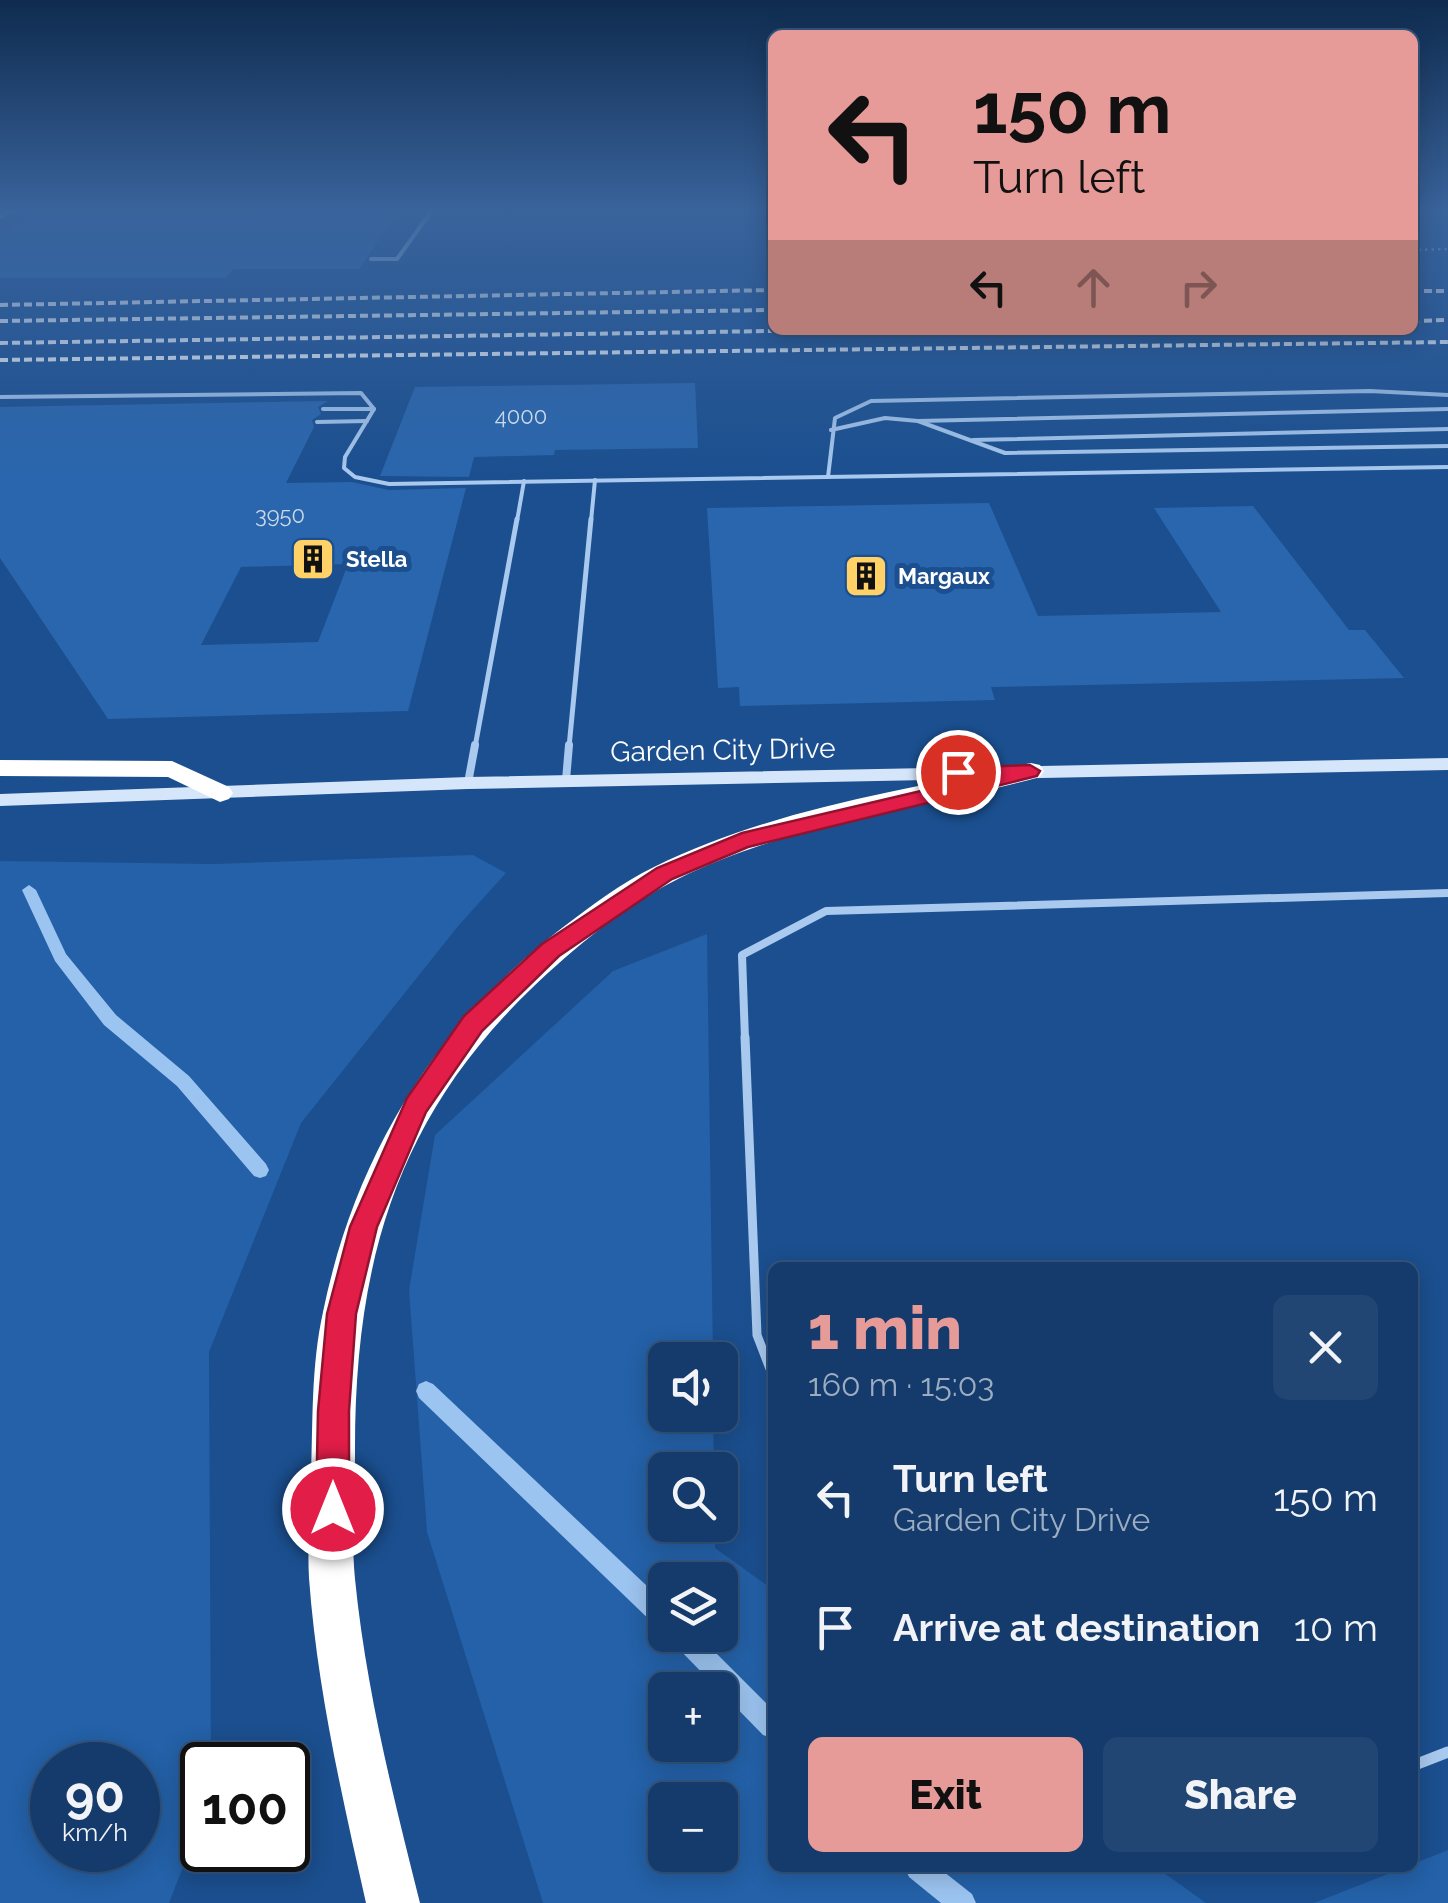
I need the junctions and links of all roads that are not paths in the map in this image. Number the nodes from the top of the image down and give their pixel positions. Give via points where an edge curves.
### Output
1 (1448, 394) edge
2 (0, 396) edge
3 (374, 408) junction
4 (324, 409) dead end
5 (1448, 409) edge
6 (368, 421) junction
7 (918, 421) junction
8 (317, 422) dead end
9 (1448, 429) edge
10 (831, 430) junction
11 (964, 440) junction
12 (1448, 446) edge
13 (1448, 467) edge
14 (828, 477) junction
15 (595, 480) junction
16 (524, 481) junction
17 (1448, 764) edge
18 (0, 768) edge
19 (1030, 771) junction
20 (566, 780) junction
21 (468, 783) junction
22 (220, 794) junction
23 (0, 800) edge
24 (1448, 892) edge
25 (768, 1364) edge
26 (1448, 1752) edge
27 (1418, 1764) edge
28 (393, 1903) edge

1 - 10 lane via 871,401 840,414
2 - 3 lane via 362,393
3 - 4 lane
3 - 6 lane
5 - 7 lane
6 - 8 lane
6 - 16 lane via 345,458 344,468 355,476 389,484
7 - 10 lane via 885,418
7 - 11 lane
9 - 11 lane
10 - 14 lane
11 - 12 lane via 1006,453
13 - 14 lane
14 - 15 lane
15 - 16 lane
15 - 20 lane
16 - 21 lane
17 - 19 main road, Garden City Drive
18 - 22 highway via 172,769
19 - 20 main road, Garden City Drive
19 - 28 highway via 742,841 664,873 510,984 416,1106 364,1227 342,1314 334,1411 332,1575 363,1771
20 - 21 main road, Garden City Drive
21 - 22 main road, Garden City Drive
22 - 23 main road, Garden City Drive
24 - 25 lane via 826,912 742,955 757,1335
26 - 27 lane

